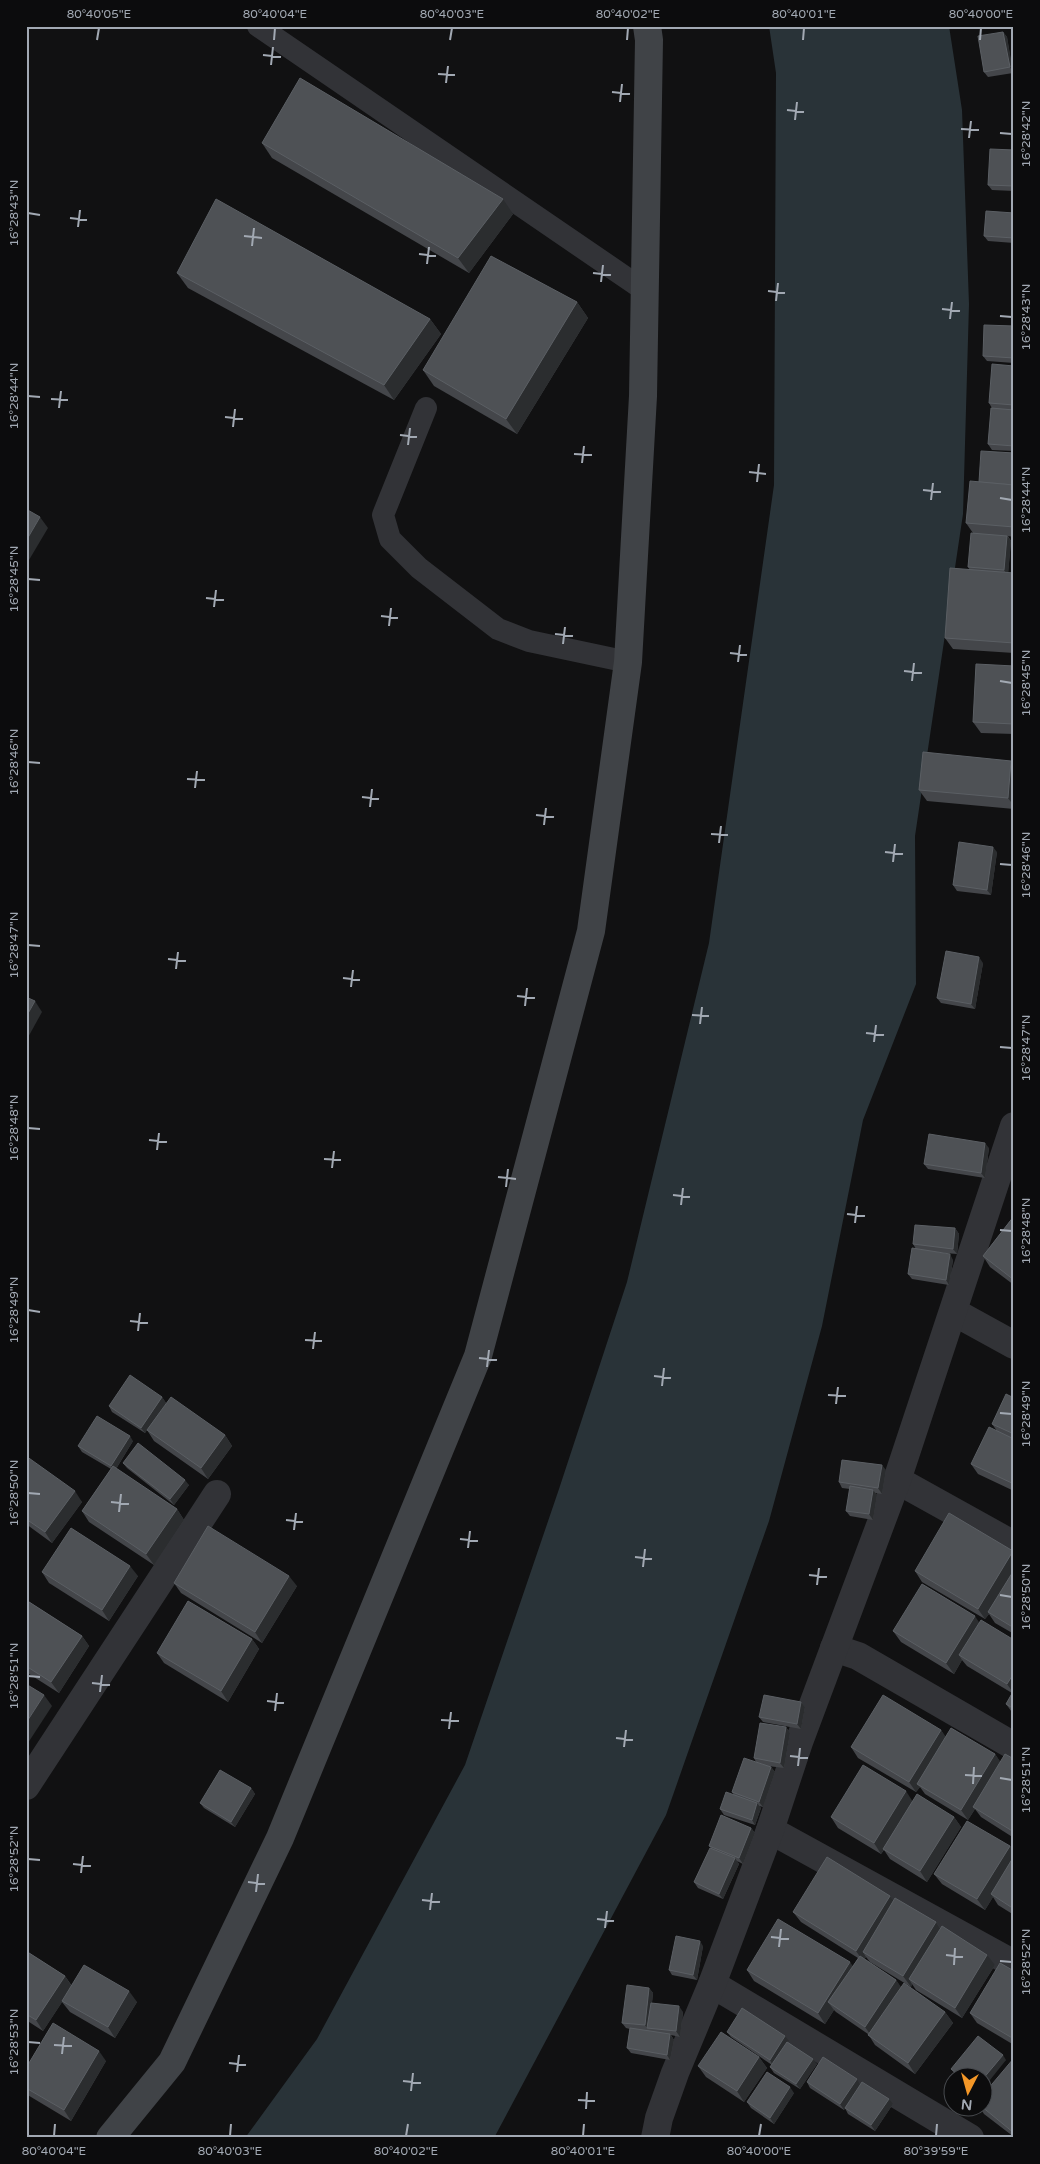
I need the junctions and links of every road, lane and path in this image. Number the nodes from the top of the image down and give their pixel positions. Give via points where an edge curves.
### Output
1 (258, 26) edge
2 (642, 31) edge
3 (644, 290) junction
4 (426, 408) dead end
5 (628, 662) junction
6 (1013, 1132) edge
7 (954, 1312) junction
8 (1014, 1345) edge
9 (897, 1480) junction
10 (218, 1494) dead end
11 (1014, 1545) edge
12 (834, 1648) junction
13 (1014, 1746) edge
14 (26, 1786) edge
15 (770, 1830) junction
16 (1014, 1964) edge
17 (712, 1984) junction
18 (110, 2138) edge
19 (655, 2138) edge
20 (970, 2138) edge

1 - 3 lane
2 - 3 street
3 - 5 street via 643,396
4 - 5 lane via 383,514 390,539 419,568 498,629 530,640
5 - 18 street via 591,931 478,1356 280,1838 172,2062
6 - 7 street
7 - 8 street
7 - 9 street
9 - 11 street
9 - 12 street
10 - 14 street
12 - 13 street via 858,1656
12 - 15 street
15 - 16 street
15 - 17 street
17 - 19 street via 675,2073
17 - 20 street

